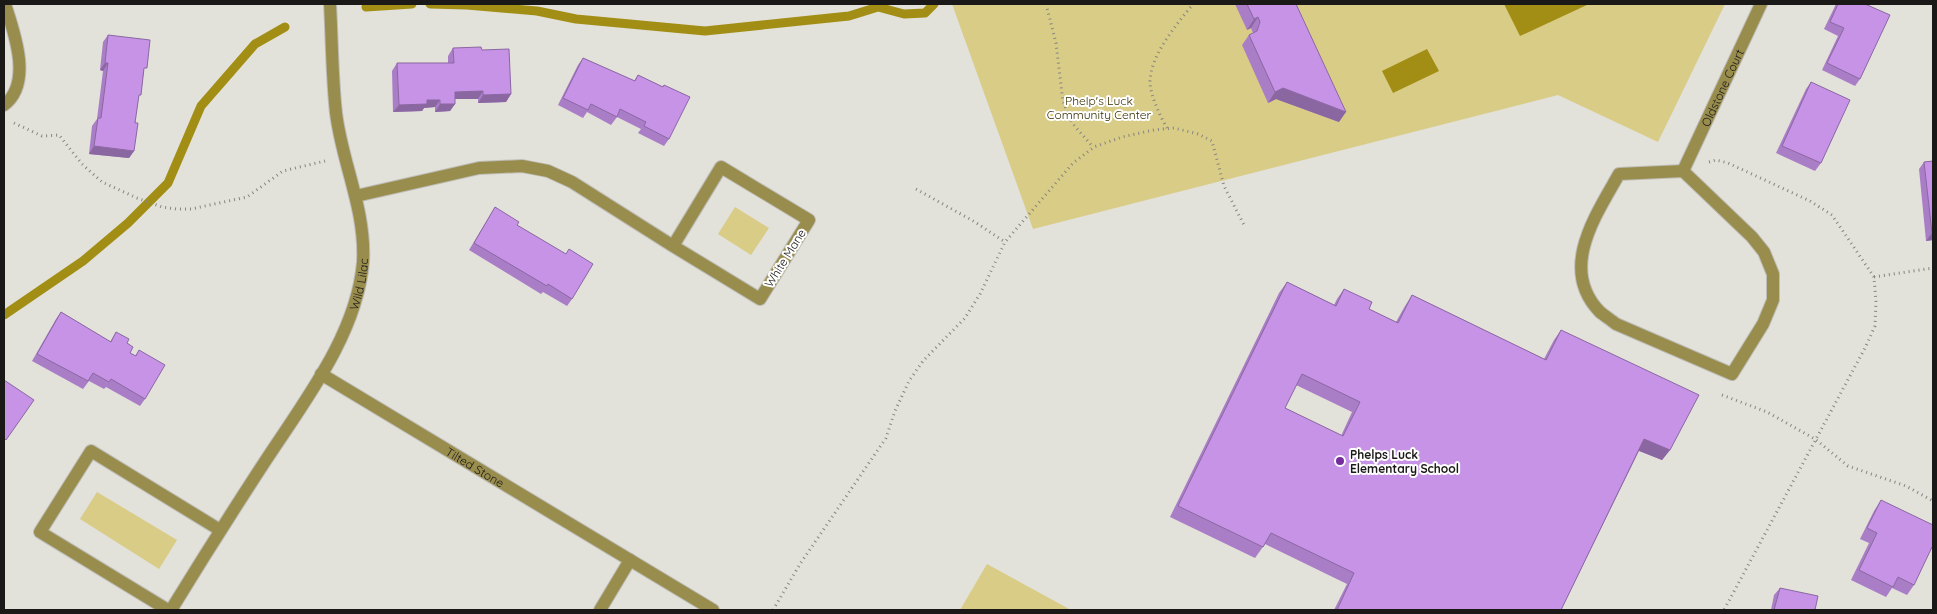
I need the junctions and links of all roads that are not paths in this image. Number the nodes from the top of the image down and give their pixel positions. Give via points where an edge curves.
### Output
1 (5, 4) edge
2 (330, 4) edge
3 (1761, 4) edge
4 (4, 105) edge
5 (1683, 171) junction
6 (356, 196) junction
7 (673, 246) junction
8 (321, 374) junction
9 (220, 530) junction
10 (630, 560) junction
11 (169, 610) edge
12 (600, 610) edge
13 (714, 610) edge

1 - 4 street via 18,47 19,65 18,80 10,100
2 - 6 street, Wild Lilac via 336,114
3 - 5 street, Oldstone Court
5 - 5 street via 1619,174 1588,230 1581,253 1586,292 1600,312 1616,324 1732,374 1763,324 1773,300 1773,274 1764,252 1752,237
6 - 7 street, White Mane via 479,168 522,166 572,182
6 - 8 street, Wild Lilac via 363,236 358,293 346,328
7 - 7 street, White Mane via 721,167 809,220 760,299
8 - 9 street, Wild Lilac
8 - 10 street, Tilted Stone
9 - 11 street, Wild Lilac
9 - 11 street, Wild Lilac via 91,451 40,532
10 - 12 street
10 - 13 street, Tilted Stone

